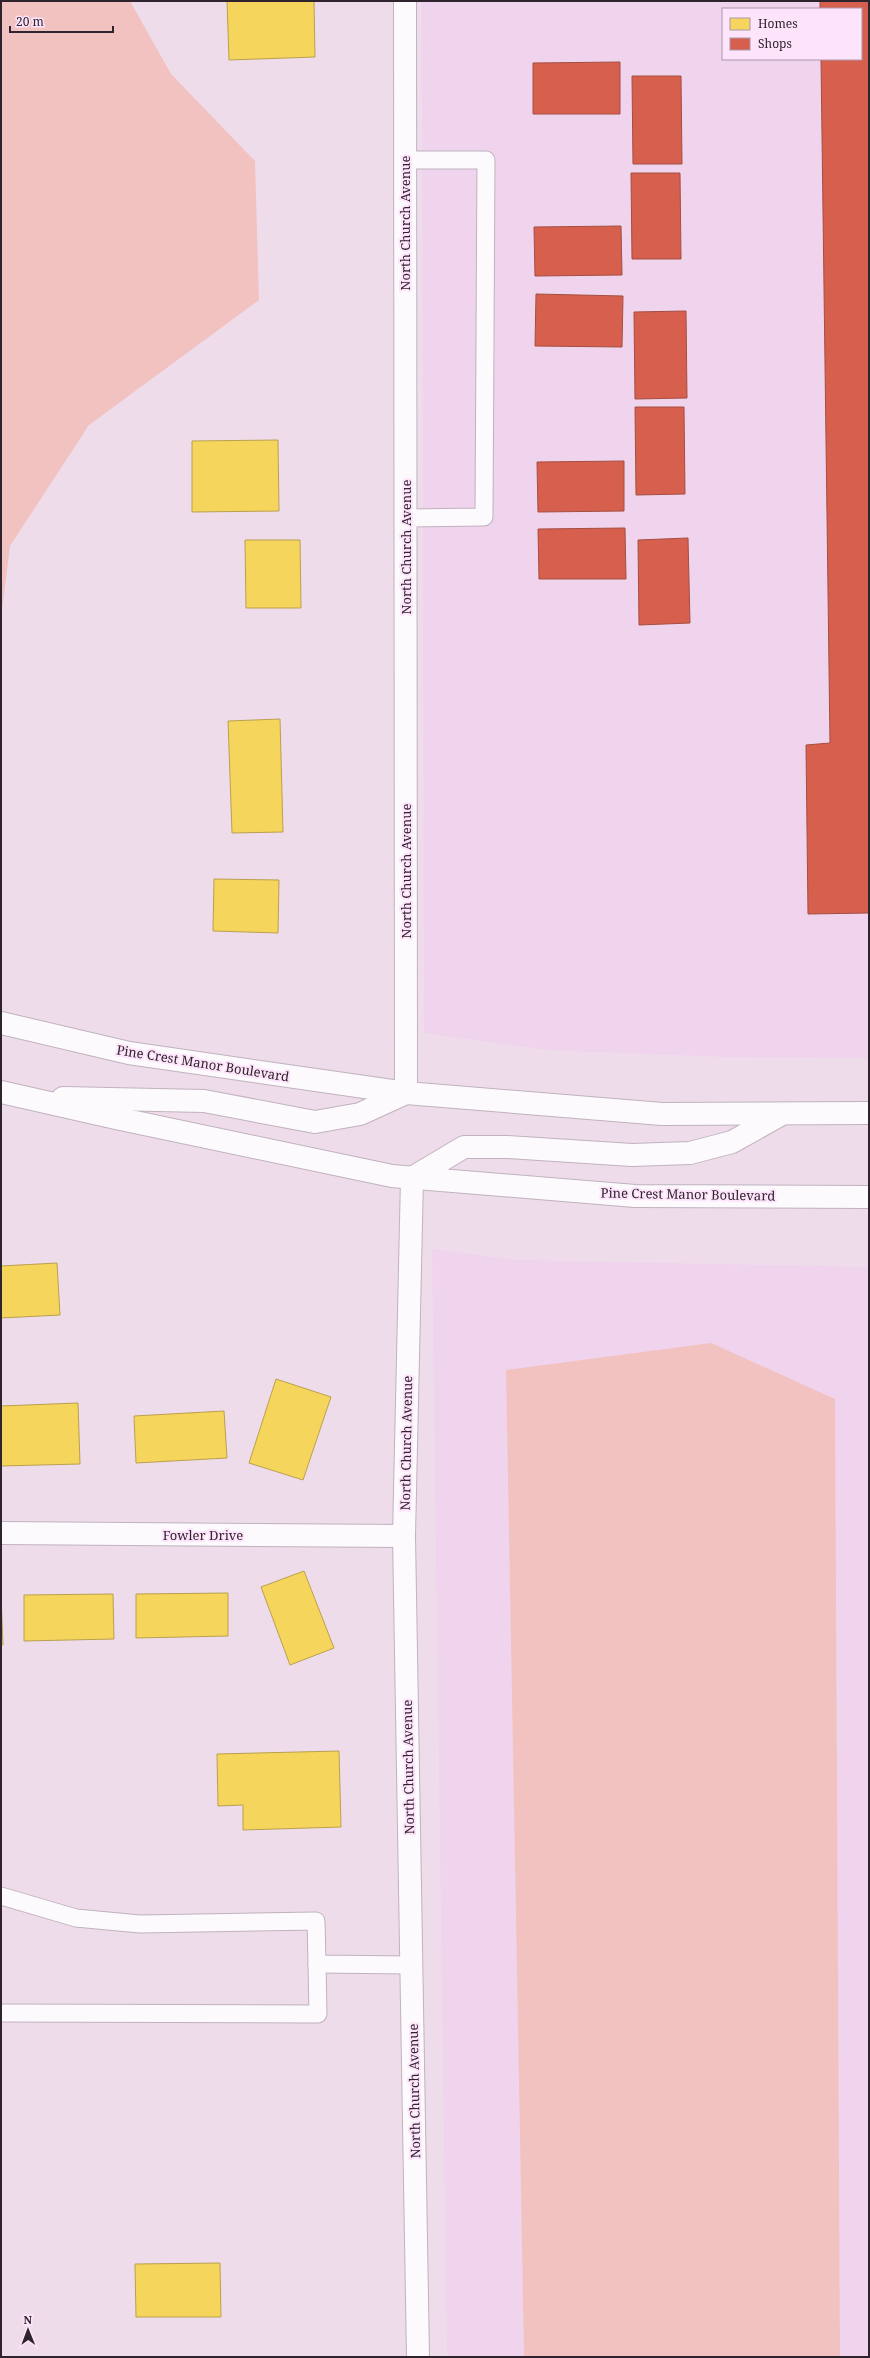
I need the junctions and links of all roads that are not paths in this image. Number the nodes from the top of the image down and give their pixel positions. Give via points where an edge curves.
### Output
1 (405, 1) edge
2 (405, 160) junction
3 (406, 518) junction
4 (1, 1023) edge
5 (1, 1092) edge
6 (406, 1093) junction
7 (26, 1098) junction
8 (869, 1113) edge
9 (783, 1114) junction
10 (412, 1178) junction
11 (869, 1197) edge
12 (1, 1533) edge
13 (404, 1536) junction
14 (1, 1896) edge
15 (317, 1964) junction
16 (412, 1966) junction
17 (1, 2013) edge
18 (418, 2357) edge

1 - 2 street, North Church Avenue
2 - 3 street, North Church Avenue
2 - 3 lane via 486,160 484,517
3 - 6 street, North Church Avenue
4 - 6 street, Pine Crest Manor Boulevard via 129,1053
5 - 7 street, Pine Crest Manor Boulevard
6 - 7 street, Pine Crest Manor Boulevard via 360,1114 315,1122 204,1101
6 - 9 street, Pine Crest Manor Boulevard via 662,1114
7 - 10 street, Pine Crest Manor Boulevard via 392,1176
8 - 9 street, Pine Crest Manor Boulevard
9 - 10 street, Pine Crest Manor Boulevard via 732,1142 690,1153 632,1156 507,1147 464,1147
10 - 11 street, Pine Crest Manor Boulevard via 635,1196
10 - 13 street, North Church Avenue
12 - 13 street, Fowler Drive
13 - 16 street, North Church Avenue
14 - 15 lane via 76,1918 140,1924 316,1920
15 - 16 lane
15 - 17 lane via 318,2014
16 - 18 street, North Church Avenue

